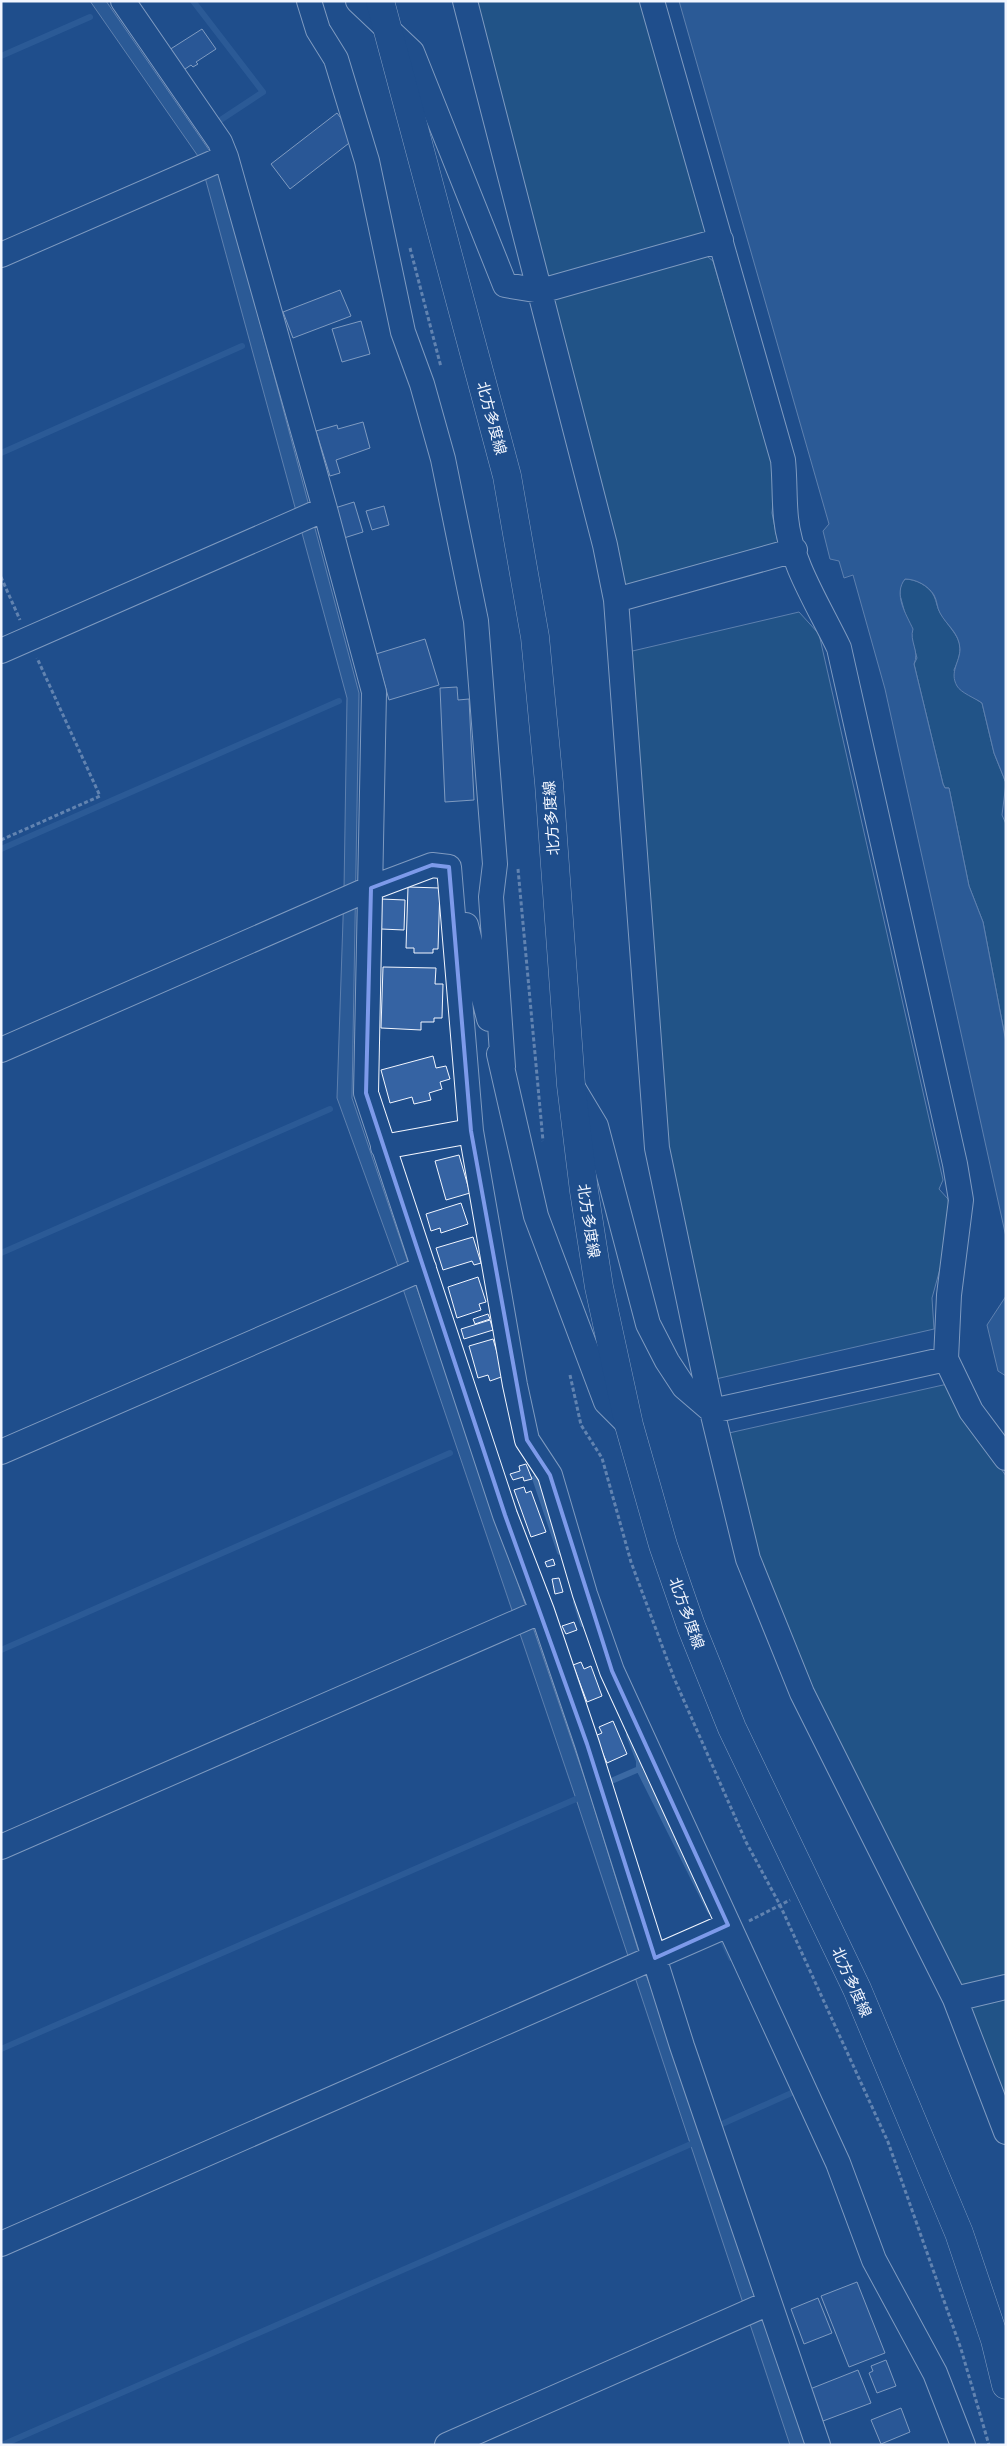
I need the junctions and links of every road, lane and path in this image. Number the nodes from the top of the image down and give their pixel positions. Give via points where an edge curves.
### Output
1 (123, 1) edge
2 (310, 1) edge
3 (358, 1) edge
4 (380, 1) edge
5 (465, 1) edge
6 (652, 1) edge
7 (388, 28) junction
8 (215, 162) junction
9 (721, 240) junction
10 (1, 256) edge
11 (541, 291) junction
12 (313, 514) junction
13 (795, 550) junction
14 (1, 577) edge
15 (616, 600) junction
16 (29, 639) junction
17 (1, 651) edge
18 (1, 840) edge
19 (449, 867) junction
20 (365, 891) junction
21 (1, 1050) edge
22 (503, 1067) junction
23 (571, 1085) junction
24 (471, 1131) junction
25 (383, 1147) junction
26 (413, 1272) junction
27 (946, 1359) junction
28 (712, 1411) junction
29 (629, 1425) junction
30 (1, 1452) edge
31 (1006, 1458) edge
32 (530, 1616) junction
33 (1, 1847) edge
34 (809, 1890) junction
35 (729, 1928) junction
36 (644, 1963) junction
37 (1006, 1988) edge
38 (955, 1999) junction
39 (1006, 2132) edge
40 (1, 2244) edge
41 (759, 2308) junction
42 (1006, 2385) edge
43 (447, 2445) edge
44 (818, 2445) edge
45 (963, 2445) edge

1 - 8 street via 220,142
2 - 22 street via 318,30 336,59 367,161 403,332 422,384 443,459 476,621 495,864 491,897
3 - 7 street
4 - 7 main road, 北方多度線
5 - 11 street
6 - 9 street
7 - 11 street via 412,52 505,285
7 - 23 main road, 北方多度線 via 507,476 532,618 549,784
8 - 10 street
8 - 12 street
9 - 11 street
9 - 13 street via 783,460 786,518
11 - 15 street
12 - 16 street
12 - 20 street via 374,692
13 - 15 street
13 - 27 street via 807,589 839,648 955,1164 961,1200 949,1295
14 - 16 path
15 - 28 street via 657,1148
16 - 17 street
16 - 18 path via 100,796
19 - 20 street via 432,865
19 - 22 street
19 - 24 street
20 - 21 street
20 - 25 street via 366,1093
22 - 29 street via 536,1216 606,1402
23 - 28 street via 596,1126 648,1324 684,1387
23 - 29 main road, 北方多度線 via 599,1287
24 - 25 street
24 - 35 street via 527,1440 550,1475 585,1594 612,1671
25 - 26 street
26 - 30 street
26 - 32 street via 505,1515
27 - 28 street
27 - 31 street via 971,1411
28 - 38 street via 748,1559 802,1693
29 - 34 main road, 北方多度線 via 663,1545 691,1626 732,1728
32 - 33 street
32 - 36 street
34 - 35 path
34 - 42 main road, 北方多度線 via 857,1989 959,2233 995,2340
35 - 36 street
35 - 45 street via 838,2163 874,2260 935,2373
36 - 40 street
36 - 41 street via 682,2046
37 - 38 street
38 - 39 street
41 - 43 street
41 - 44 street

